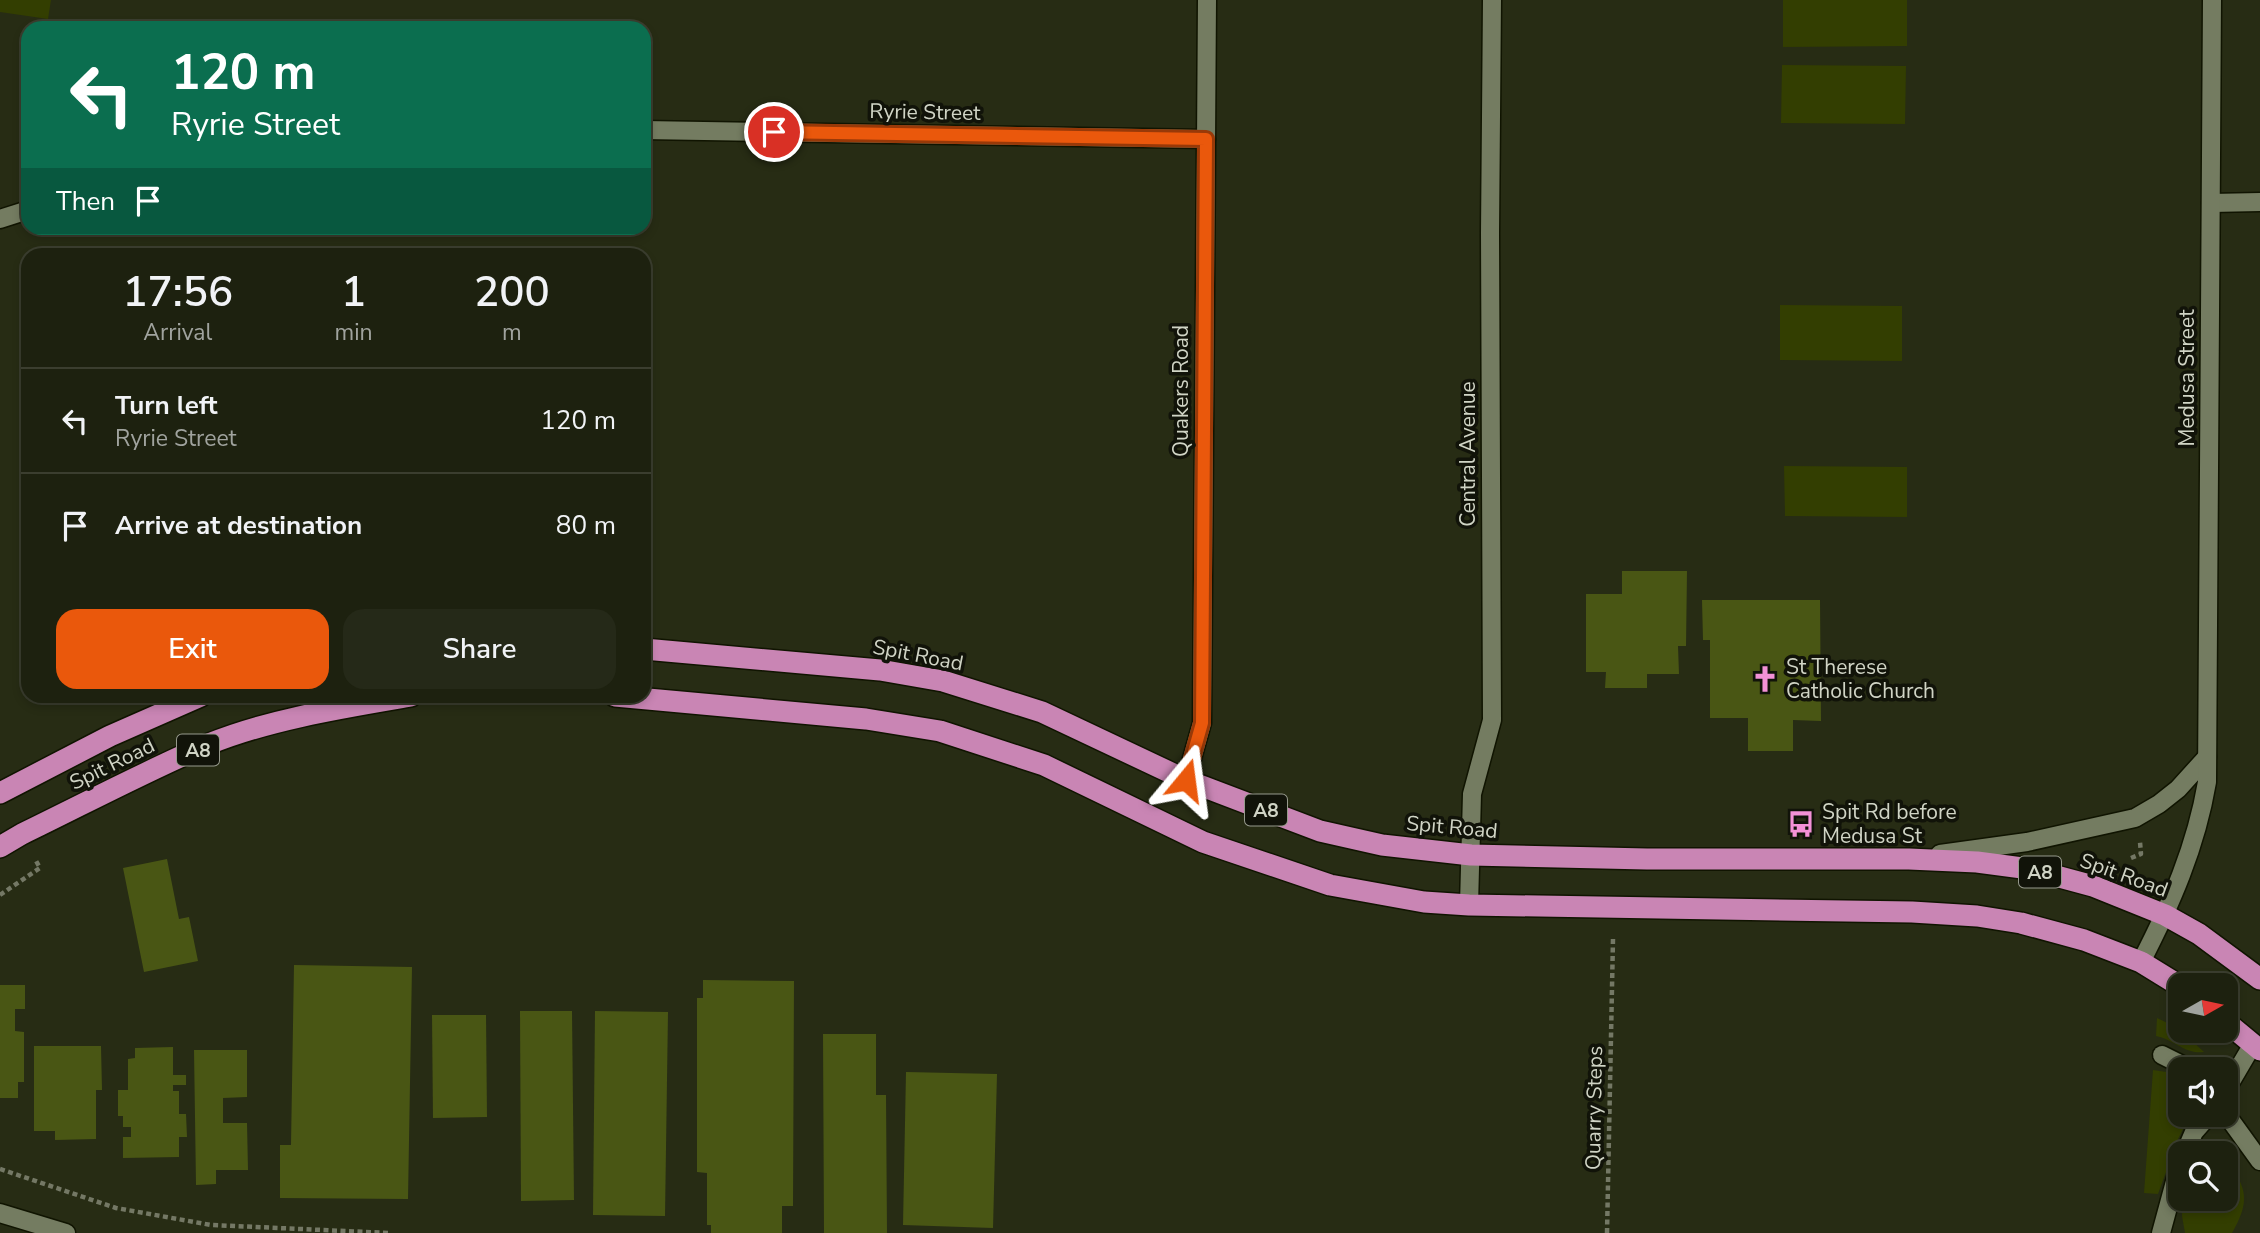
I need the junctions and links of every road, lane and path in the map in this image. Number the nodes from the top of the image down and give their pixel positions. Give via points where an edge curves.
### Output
1 (1206, 0) edge
2 (1492, 0) edge
3 (2212, 0) edge
4 (651, 130) edge
5 (1206, 139) junction
6 (2260, 202) edge
7 (2211, 203) junction
8 (21, 212) edge
9 (0, 219) edge
10 (651, 650) edge
11 (651, 699) edge
12 (185, 703) edge
13 (370, 703) edge
14 (2207, 757) junction
15 (1186, 780) junction
16 (0, 793) edge
17 (2138, 835) dead end
18 (0, 846) edge
19 (1471, 855) junction
20 (34, 856) dead end
21 (2132, 858) dead end
22 (1909, 859) junction
23 (0, 895) edge
24 (1469, 905) junction
25 (2165, 915) junction
26 (1613, 939) dead end
27 (2141, 962) junction
28 (2168, 979) edge
29 (2260, 979) edge
30 (2238, 1032) edge
31 (2256, 1047) edge
32 (2162, 1055) dead end
33 (2168, 1058) edge
34 (2238, 1073) edge
35 (2235, 1127) edge
36 (2260, 1161) edge
37 (0, 1169) edge
38 (2168, 1207) edge
39 (0, 1213) edge
40 (66, 1233) edge
41 (390, 1233) edge
42 (1607, 1233) edge
43 (2161, 1233) edge

1 - 5 street, Quakers Road
2 - 19 street, Central Avenue via 1492,720 1472,794
3 - 7 street, Medusa Street
4 - 5 street, Ryrie Street
5 - 15 street, Quakers Road via 1202,723
6 - 7 street
7 - 14 street, Medusa Street
8 - 9 street
10 - 15 highway, Spit Road / A8 via 880,670 943,681 1042,712
11 - 24 highway, A8 via 866,719 940,732 1044,765 1203,842 1330,885
12 - 16 highway, Spit Road / A8
13 - 18 highway, Spit Road / A8 via 211,744
14 - 22 street via 2178,789 2135,818 2027,842
14 - 25 street, Medusa Street via 2203,809
15 - 19 highway, Spit Road / A8 via 1320,831 1382,845
17 - 21 path via 2141,854
19 - 22 highway, Spit Road / A8
19 - 24 street, Central Avenue
20 - 23 path via 40,868
22 - 25 highway, Spit Road / A8 via 2030,869 2093,886
24 - 27 highway, A8 via 1976,915 2059,933
25 - 27 street, Medusa Street
25 - 29 highway, Spit Road / A8
26 - 42 path, Quarry Steps
27 - 28 highway, A8
30 - 31 highway
31 - 34 street
32 - 33 street
35 - 36 street
37 - 41 path via 116,1208 211,1225
38 - 43 street
39 - 40 street

